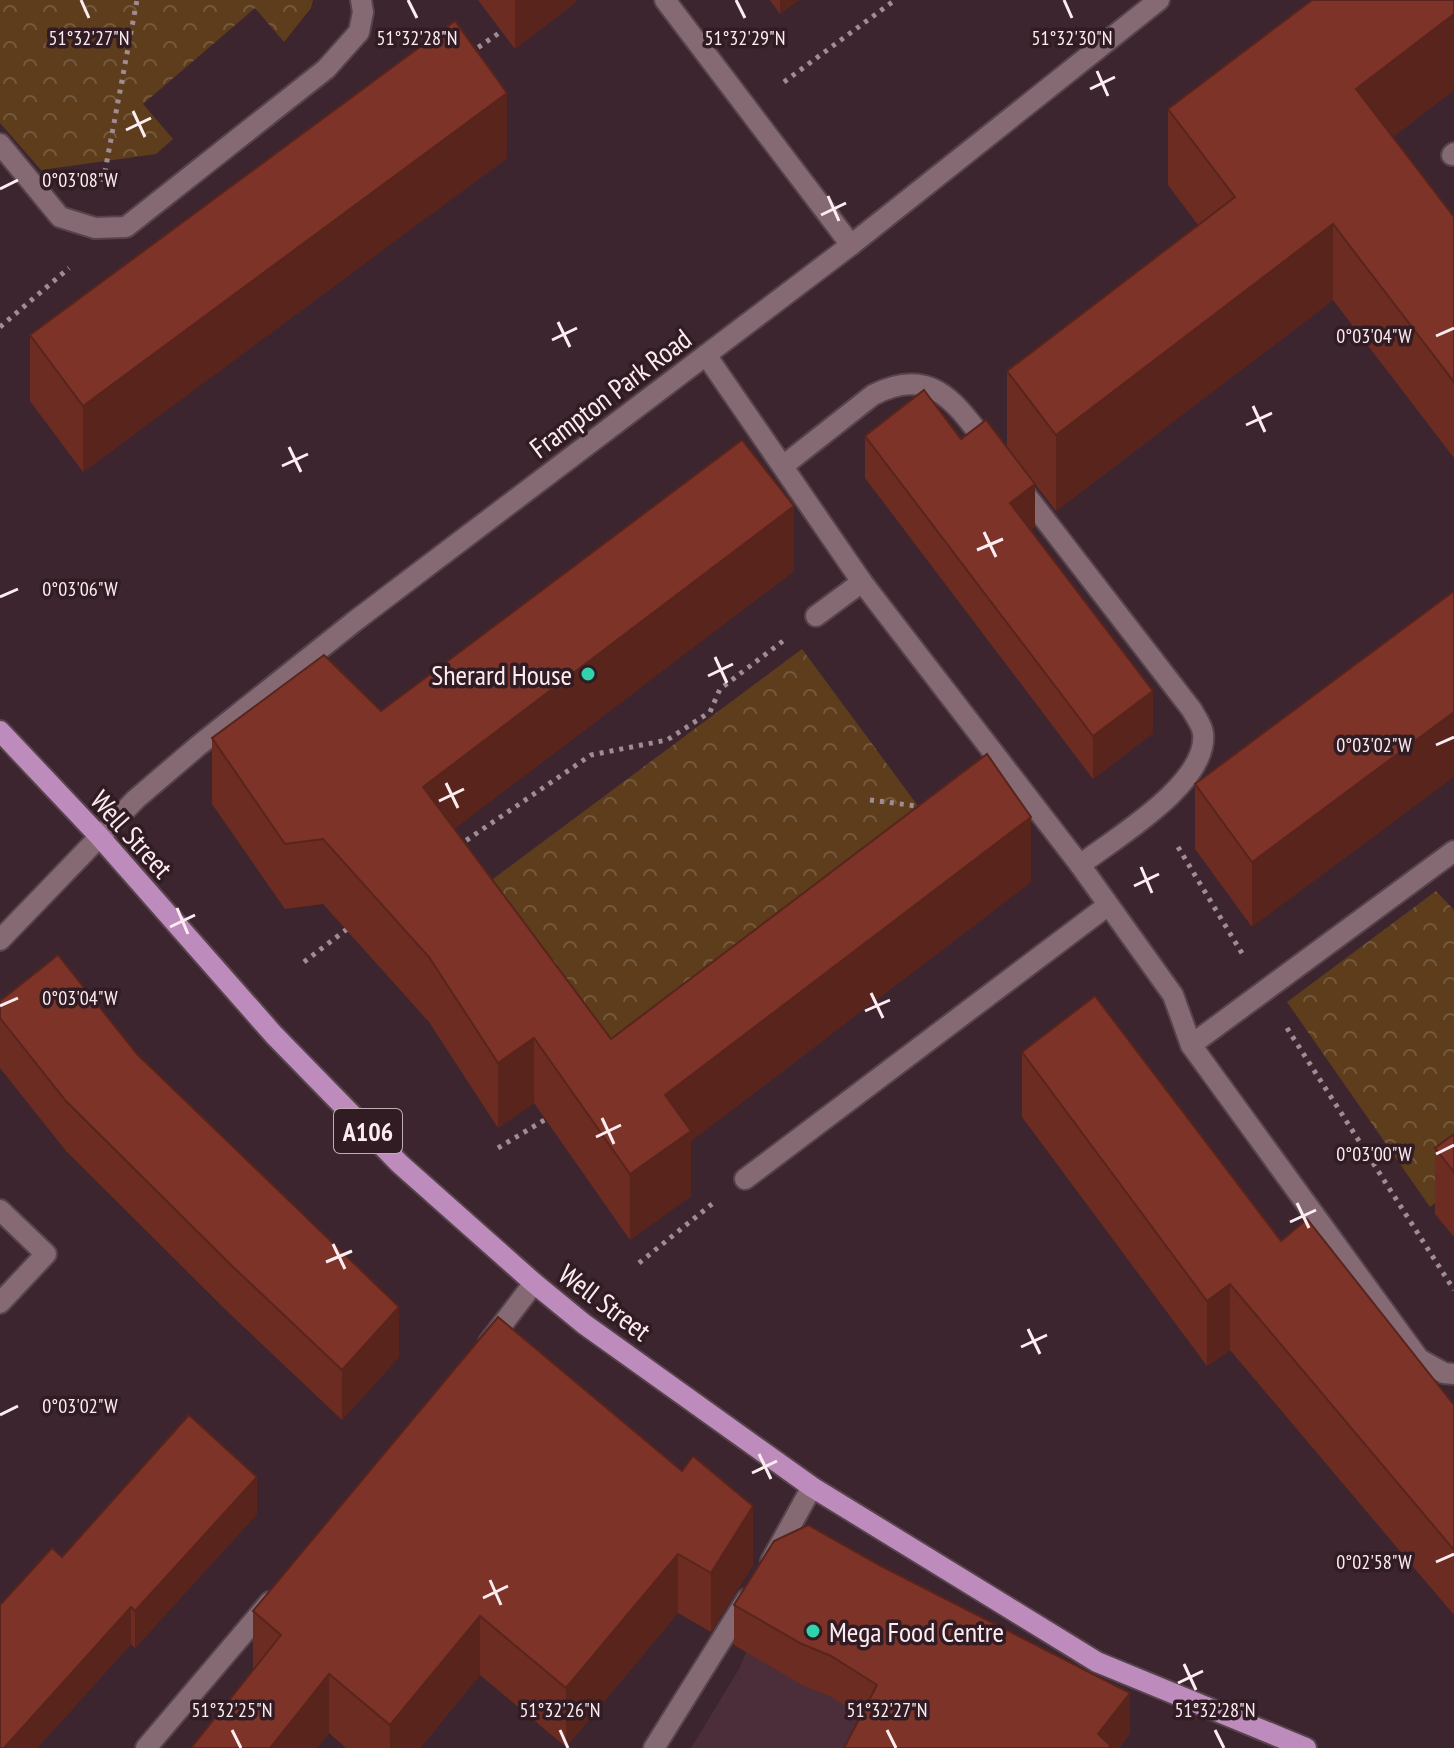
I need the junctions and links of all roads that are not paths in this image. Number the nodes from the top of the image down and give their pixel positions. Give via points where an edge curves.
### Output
1 (361, 0) edge
2 (665, 0) edge
3 (1159, 0) edge
4 (0, 144) edge
5 (851, 245) junction
6 (706, 355) junction
7 (783, 466) junction
8 (862, 582) junction
9 (816, 616) road end
10 (0, 731) edge
11 (99, 836) junction
12 (1454, 851) edge
13 (1080, 865) junction
14 (1107, 906) junction
15 (0, 940) edge
16 (1191, 1045) junction
17 (745, 1179) road end
18 (0, 1210) edge
19 (534, 1283) junction
20 (0, 1303) edge
21 (475, 1360) edge
22 (1454, 1374) edge
23 (812, 1487) junction
24 (279, 1590) edge
25 (146, 1748) edge
26 (654, 1748) edge
27 (1306, 1748) edge

1 - 4 street via 359,32 326,69 126,227 95,228 60,217
2 - 5 street
3 - 5 street, Frampton Park Road
5 - 6 street, Frampton Park Road
6 - 7 street
6 - 11 street, Frampton Park Road via 355,621 180,761
7 - 8 street
7 - 13 street via 873,395 906,384 933,386 954,400 1192,710 1203,732 1199,760 1188,777
8 - 9 street
8 - 13 street
10 - 11 main road, Well Street / A106
11 - 15 street, Frampton Park Road
11 - 19 main road, Well Street / A106 via 295,1057 400,1164
12 - 16 street
13 - 14 street
14 - 16 street via 1173,995
14 - 17 street
16 - 22 street via 1419,1359
18 - 20 street via 46,1254
19 - 21 street
19 - 23 main road, Well Street / A106
23 - 26 street
23 - 27 main road, Well Street / A106 via 1097,1662
24 - 25 street

